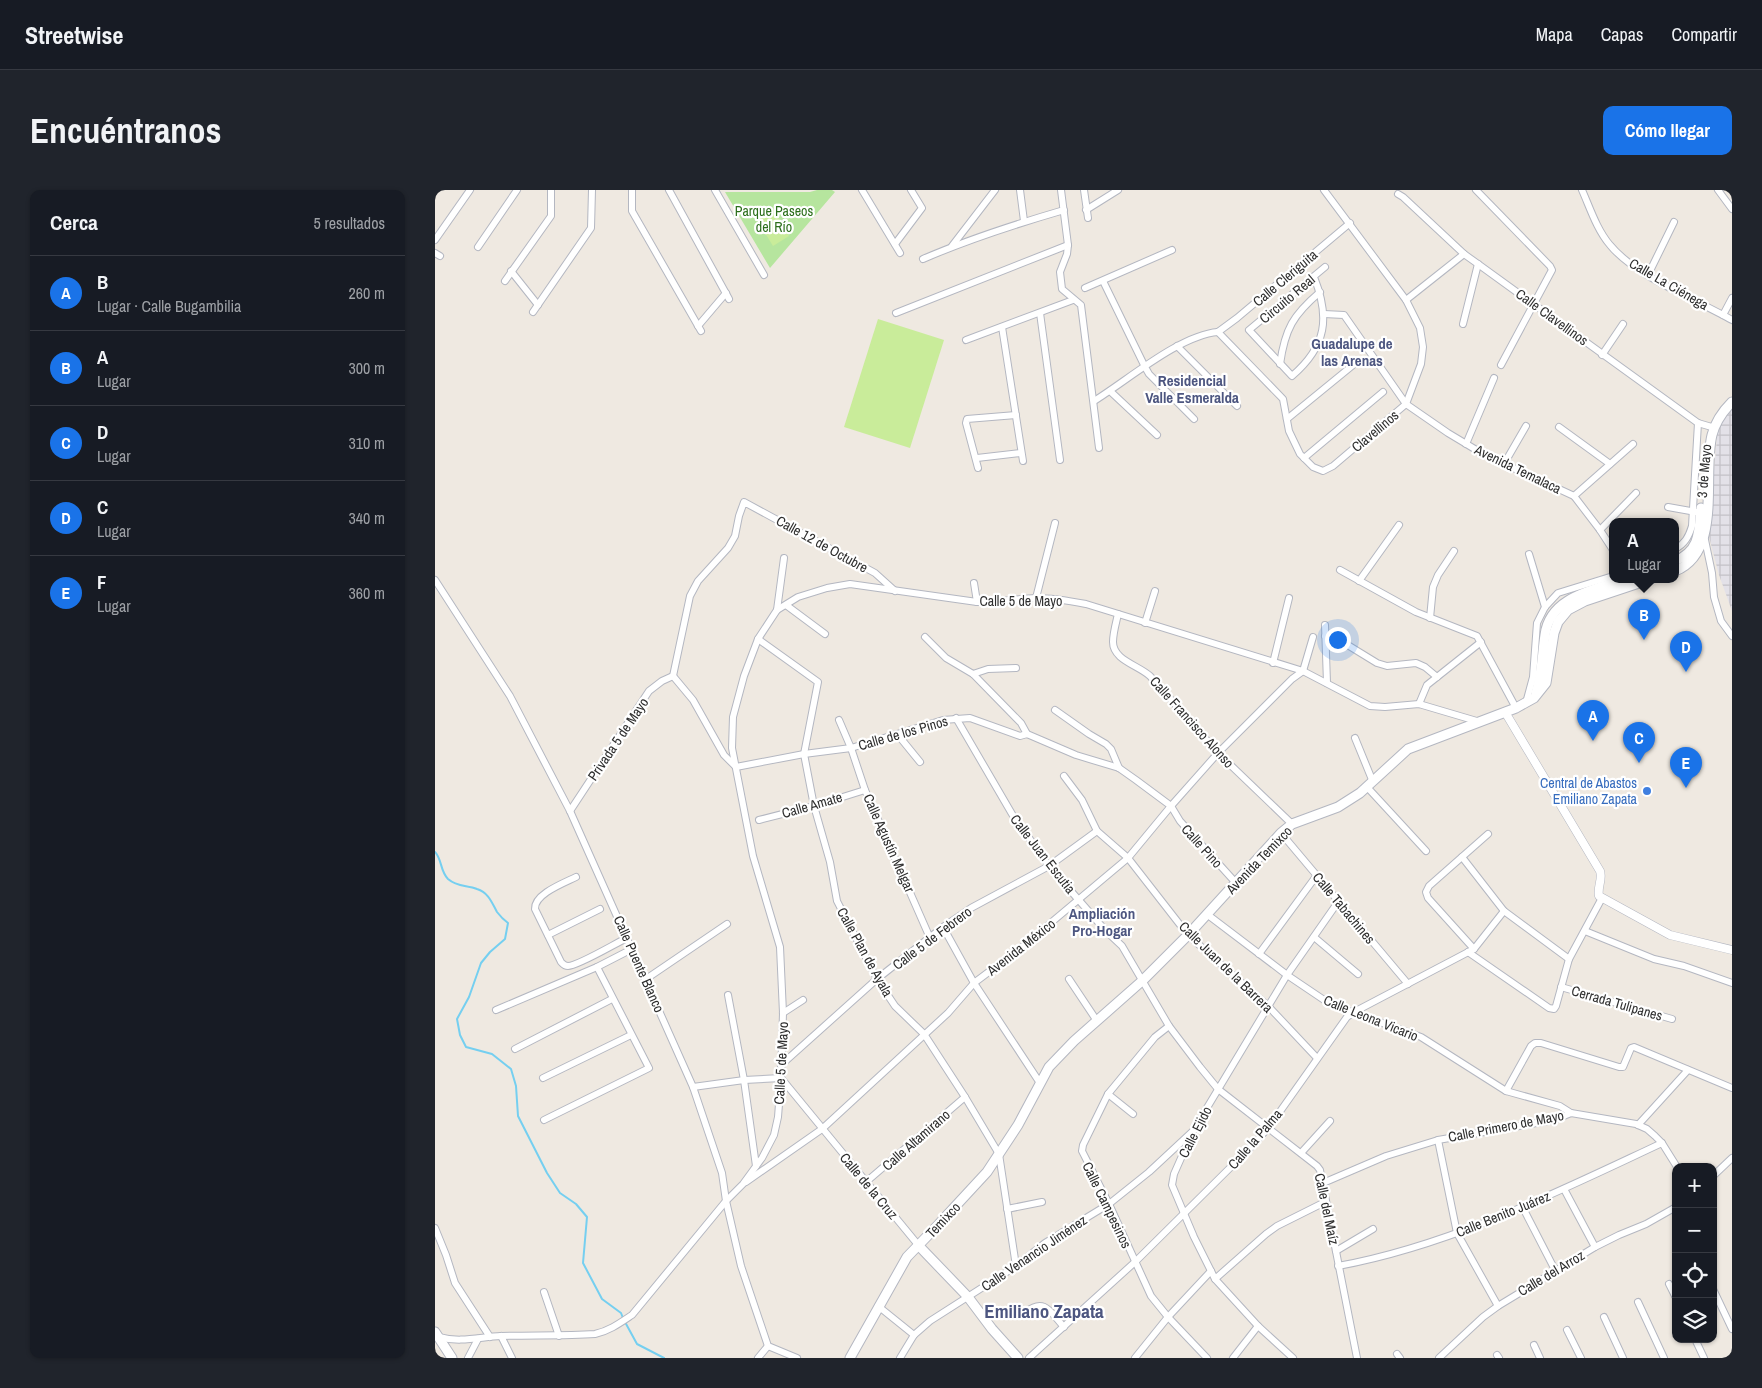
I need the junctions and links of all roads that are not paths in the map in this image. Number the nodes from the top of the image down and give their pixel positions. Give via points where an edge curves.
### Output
1 (470, 190) edge
2 (517, 190) edge
3 (551, 190) edge
4 (591, 190) edge
5 (632, 190) edge
6 (669, 190) edge
7 (715, 190) edge
8 (862, 190) edge
9 (911, 190) edge
10 (995, 190) edge
11 (1020, 190) edge
12 (1061, 190) edge
13 (1084, 190) edge
14 (1118, 190) edge
15 (1324, 190) edge
16 (1476, 190) edge
17 (1582, 190) edge
18 (1718, 190) edge
19 (1398, 194) dead end
20 (1064, 210) junction
21 (1086, 210) junction
22 (1732, 210) edge
23 (1088, 218) dead end
24 (1024, 221) junction
25 (1674, 222) dead end
26 (1350, 223) junction
27 (435, 240) edge
28 (895, 244) junction
29 (1068, 245) junction
30 (952, 246) junction
31 (478, 247) dead end
32 (1172, 250) dead end
33 (900, 253) dead end
34 (1464, 254) junction
35 (923, 259) dead end
36 (1479, 264) junction
37 (1325, 267) dead end
38 (511, 271) junction
39 (764, 275) dead end
40 (1648, 275) junction
41 (1313, 277) junction
42 (505, 281) dead end
43 (1103, 281) junction
44 (1085, 288) dead end
45 (1320, 292) junction
46 (1732, 298) edge
47 (1073, 300) junction
48 (1406, 300) junction
49 (538, 304) junction
50 (1535, 304) junction
51 (533, 312) dead end
52 (896, 313) dead end
53 (1040, 313) junction
54 (1324, 314) junction
55 (1723, 315) junction
56 (1732, 320) edge
57 (1463, 324) dead end
58 (1623, 324) dead end
59 (1002, 327) junction
60 (1218, 332) junction
61 (966, 340) dead end
62 (1177, 346) junction
63 (1602, 355) junction
64 (1358, 361) dead end
65 (1280, 364) junction
66 (1501, 364) dead end
67 (1145, 367) junction
68 (1494, 378) dead end
69 (1111, 391) junction
70 (1383, 392) dead end
71 (1732, 397) edge
72 (1094, 401) junction
73 (1732, 402) edge
74 (1406, 404) junction
75 (1237, 406) dead end
76 (1016, 415) junction
77 (1194, 419) dead end
78 (1287, 419) junction
79 (1698, 423) junction
80 (1526, 426) dead end
81 (1712, 427) junction
82 (1559, 428) dead end
83 (1157, 435) dead end
84 (1466, 444) junction
85 (1633, 444) dead end
86 (1099, 448) dead end
87 (977, 458) junction
88 (1304, 458) junction
89 (1059, 460) dead end
90 (1504, 464) junction
91 (1611, 464) junction
92 (978, 468) dead end
93 (1636, 493) dead end
94 (1574, 496) junction
95 (1668, 506) dead end
96 (1697, 512) junction
97 (1612, 518) edge
98 (1609, 521) edge
99 (1055, 524) dead end
100 (1399, 525) dead end
101 (1600, 530) junction
102 (1698, 530) junction
103 (1609, 544) edge
104 (1679, 547) edge
105 (1454, 551) dead end
106 (1529, 554) dead end
107 (784, 558) dead end
108 (1679, 559) edge
109 (1679, 569) edge
110 (1340, 570) dead end
111 (1609, 577) edge
112 (435, 580) edge
113 (1359, 581) junction
114 (974, 583) dead end
115 (1615, 583) edge
116 (1639, 583) edge
117 (896, 591) junction
118 (1155, 591) dead end
119 (1036, 598) junction
120 (1289, 598) dead end
121 (977, 602) junction
122 (786, 605) junction
123 (1545, 607) junction
124 (777, 610) junction
125 (1118, 614) junction
126 (1430, 618) junction
127 (1145, 623) junction
128 (1325, 625) dead end
129 (825, 634) dead end
130 (1325, 636) junction
131 (1732, 636) edge
132 (925, 637) dead end
133 (1313, 637) dead end
134 (758, 638) junction
135 (1481, 642) junction
136 (1273, 663) junction
137 (1016, 668) dead end
138 (1303, 671) junction
139 (973, 674) junction
140 (673, 676) junction
141 (1437, 677) junction
142 (1327, 683) junction
143 (1534, 698) junction
144 (1526, 703) junction
145 (1419, 704) junction
146 (1516, 708) junction
147 (1055, 710) dead end
148 (1505, 712) junction
149 (956, 718) junction
150 (839, 720) dead end
151 (1481, 722) junction
152 (1027, 734) junction
153 (898, 735) junction
154 (1355, 738) dead end
155 (851, 748) junction
156 (1218, 753) junction
157 (803, 754) junction
158 (919, 762) dead end
159 (736, 767) junction
160 (1119, 768) junction
161 (1064, 776) dead end
162 (1370, 785) junction
163 (865, 790) junction
164 (814, 806) junction
165 (1171, 806) junction
166 (570, 811) junction
167 (759, 820) dead end
168 (1292, 824) junction
169 (1097, 831) junction
170 (1281, 833) junction
171 (1488, 834) dead end
172 (1426, 851) dead end
173 (1462, 856) junction
174 (1129, 858) junction
175 (1049, 866) junction
176 (1317, 875) junction
177 (576, 877) dead end
178 (1236, 883) junction
179 (1602, 898) junction
180 (1079, 900) junction
181 (1338, 902) junction
182 (599, 909) dead end
183 (1504, 911) junction
184 (1208, 915) junction
185 (727, 924) dead end
186 (943, 926) junction
187 (1585, 931) junction
188 (548, 935) junction
189 (1188, 935) junction
190 (1314, 937) junction
191 (627, 938) junction
192 (930, 938) junction
193 (632, 948) junction
194 (1732, 950) edge
195 (1471, 951) junction
196 (1259, 954) junction
197 (1569, 959) junction
198 (597, 967) junction
199 (1358, 974) dead end
200 (1287, 975) junction
201 (646, 979) junction
202 (877, 979) junction
203 (1069, 979) dead end
204 (1142, 981) junction
205 (974, 983) junction
206 (1732, 983) edge
207 (1408, 984) junction
208 (1561, 987) junction
209 (727, 995) dead end
210 (612, 999) junction
211 (803, 1000) dead end
212 (1269, 1007) junction
213 (496, 1010) dead end
214 (1353, 1012) junction
215 (783, 1013) junction
216 (1672, 1019) dead end
217 (1097, 1021) junction
218 (1169, 1026) junction
219 (924, 1034) junction
220 (631, 1035) junction
221 (515, 1049) dead end
222 (1317, 1058) junction
223 (781, 1065) junction
224 (1688, 1070) junction
225 (543, 1078) dead end
226 (781, 1078) junction
227 (744, 1080) junction
228 (1040, 1083) junction
229 (693, 1087) junction
230 (1732, 1088) edge
231 (1218, 1089) junction
232 (1506, 1091) junction
233 (1108, 1094) junction
234 (965, 1097) junction
235 (1571, 1113) junction
236 (1133, 1114) dead end
237 (544, 1120) dead end
238 (1330, 1121) dead end
239 (1638, 1125) junction
240 (1269, 1127) junction
241 (821, 1129) junction
242 (1193, 1131) junction
243 (1438, 1140) junction
244 (1662, 1143) junction
245 (1301, 1153) junction
246 (999, 1154) junction
247 (1732, 1158) edge
248 (1674, 1163) edge
249 (756, 1166) junction
250 (1717, 1172) edge
251 (866, 1182) junction
252 (1323, 1183) junction
253 (743, 1184) junction
254 (1564, 1189) junction
255 (726, 1201) junction
256 (1042, 1202) dead end
257 (1325, 1202) junction
258 (1109, 1204) junction
259 (1522, 1206) junction
260 (1674, 1208) edge
261 (1007, 1209) junction
262 (1184, 1212) junction
263 (435, 1228) edge
264 (1373, 1229) dead end
265 (1457, 1233) junction
266 (919, 1246) junction
267 (1595, 1247) junction
268 (1336, 1250) junction
269 (1135, 1262) junction
270 (1016, 1266) junction
271 (1338, 1266) junction
272 (1555, 1270) junction
273 (1211, 1271) junction
274 (1215, 1279) junction
275 (1669, 1284) dead end
276 (1672, 1290) edge
277 (544, 1292) dead end
278 (968, 1297) junction
279 (1717, 1298) edge
280 (1638, 1302) dead end
281 (878, 1306) junction
282 (1498, 1306) junction
283 (1026, 1312) dead end
284 (1168, 1317) junction
285 (1604, 1317) dead end
286 (1258, 1326) junction
287 (1064, 1327) junction
288 (1732, 1329) edge
289 (1567, 1330) dead end
290 (914, 1335) junction
291 (436, 1336) edge
292 (501, 1336) junction
293 (559, 1336) junction
294 (490, 1337) junction
295 (478, 1339) junction
296 (1697, 1343) edge
297 (1533, 1344) dead end
298 (768, 1346) junction
299 (452, 1358) edge
300 (469, 1358) edge
301 (512, 1358) edge
302 (758, 1358) edge
303 (797, 1358) edge
304 (850, 1358) edge
305 (900, 1358) edge
306 (1018, 1358) edge
307 (1029, 1358) edge
308 (1135, 1358) edge
309 (1207, 1358) edge
310 (1233, 1358) edge
311 (1293, 1358) edge
312 (1357, 1358) edge
313 (1439, 1358) edge
314 (1539, 1358) edge
315 (1581, 1358) edge
316 (1623, 1358) edge
317 (1664, 1358) edge
318 (1704, 1358) edge

1 - 27 street
2 - 31 street
3 - 38 street via 551,216
4 - 49 street via 591,228
5 - 6 street via 632,210 700,329 728,296
7 - 39 street
8 - 28 street
9 - 28 street via 921,208
10 - 30 street
11 - 24 street
12 - 20 street
13 - 21 street
14 - 21 street
15 - 26 street, Clavellinos
16 - 50 street via 1550,266 1551,276
17 - 40 street, Calle La Ciénega via 1609,245
18 - 22 street
19 - 34 street, Calle Clavellinos
20 - 24 street
20 - 29 street
21 - 23 street
24 - 30 street
25 - 40 street
26 - 48 street, Clavellinos
26 - 60 street, Calle Cleriguita
28 - 33 street
29 - 47 street via 1061,272 1063,289
29 - 52 street
30 - 35 street
32 - 43 street
34 - 36 street, Calle Clavellinos
34 - 48 street
36 - 50 street, Calle Clavellinos
36 - 57 street
37 - 41 street, Circuito Real
38 - 42 street
38 - 49 street
40 - 55 street, Calle La Ciénega
41 - 45 street
41 - 65 street, Circuito Real via 1249,330
43 - 44 street
43 - 67 street
45 - 54 street
45 - 65 street via 1293,319 1283,342
46 - 55 street
47 - 53 street
47 - 72 street via 1081,305
48 - 74 street, Clavellinos via 1420,328 1423,347 1421,364
49 - 51 street
50 - 63 street, Calle Clavellinos
50 - 66 street
53 - 59 street
53 - 89 street
54 - 65 street via 1321,336 1311,356 1292,376
54 - 74 street via 1344,315
55 - 56 street, Calle La Ciénega
58 - 63 street
59 - 61 street
59 - 76 street
60 - 62 street via 1208,332
60 - 78 street, Clavellinos via 1283,399
62 - 67 street
62 - 75 street
63 - 79 street, Calle Clavellinos
64 - 78 street
67 - 69 street
67 - 77 street
68 - 84 street
69 - 72 street
69 - 83 street
70 - 88 street
71 - 81 main road, 3 de Mayo via 1724,404
72 - 86 street
73 - 81 main road
74 - 84 street, Avenida Temalaca
74 - 88 street, Clavellinos via 1333,466 1323,471
76 - 87 street via 1022,457
76 - 87 street via 967,419
78 - 88 street, Clavellinos via 1289,431
79 - 81 street, Calle Clavellinos
79 - 96 street
80 - 90 street
81 - 96 main road, 3 de Mayo via 1706,446
81 - 102 main road
82 - 91 street
84 - 90 street, Avenida Temalaca
85 - 91 street
87 - 92 street
90 - 94 street, Avenida Temalaca
91 - 94 street
93 - 97 street
94 - 101 street, Avenida Temalaca
95 - 96 street
96 - 102 main road, 3 de Mayo
98 - 101 street
99 - 119 street
100 - 113 street
101 - 103 street, Avenida Temalaca
102 - 104 street
102 - 108 main road, 3 de Mayo via 1691,552
102 - 109 main road via 1697,554
102 - 131 street via 1711,565 1714,597 1721,621
105 - 126 street via 1433,587
106 - 123 street
107 - 124 street
110 - 113 street
111 - 123 street via 1558,593
112 - 166 street, Calle Puente Blanco via 510,696
113 - 126 street
114 - 121 street
115 - 143 main road via 1572,598 1553,613 1545,632 1540,680
116 - 143 main road via 1568,610 1554,633 1546,683
117 - 121 street, Calle 5 de Mayo
117 - 122 street, Calle 5 de Mayo via 850,584 798,597
117 - 140 street, Calle 12 de Octubre via 875,573 744,502 735,536 697,581 690,596
118 - 127 street
119 - 121 street, Calle 5 de Mayo
119 - 125 street, Calle 5 de Mayo via 1086,604
120 - 136 street
122 - 124 street, Calle 5 de Mayo
122 - 129 street
123 - 144 street via 1537,623 1533,676
124 - 134 street, Calle 5 de Mayo
125 - 127 street, Calle 5 de Mayo
125 - 156 street, Calle Francisco Alonso via 1114,650 1150,676
126 - 135 street via 1477,636
127 - 136 street, Calle 5 de Mayo
128 - 130 street
130 - 141 street via 1377,663 1387,666 1415,663
130 - 142 street
132 - 139 street via 946,658
133 - 138 street
134 - 157 street, Calle Plan de Ayala via 818,682
134 - 159 street, Calle 5 de Mayo via 733,717 732,748
135 - 141 street
135 - 146 street
136 - 138 street, Calle 5 de Mayo
137 - 139 street via 988,669
138 - 142 street, Calle 5 de Mayo
138 - 156 street, Avenida México
139 - 152 street via 1021,723
140 - 159 street, Calle 5 de Mayo via 693,700 724,755
140 - 166 street, Privada 5 de Mayo via 649,691
141 - 145 street via 1427,685
142 - 145 street, Calle 5 de Mayo via 1370,706
143 - 144 main road, Avenida Temixco
144 - 146 main road, Avenida Temixco
145 - 151 street, Calle 5 de Mayo
146 - 148 main road, Avenida Temixco
147 - 160 street via 1106,744
148 - 151 main road, Avenida Temixco
148 - 179 street via 1600,871 1597,889
149 - 152 street, Calle de los Pinos via 970,718 1020,736
149 - 153 street, Calle de los Pinos
149 - 175 street, Calle Juan Escutia via 1012,814
150 - 155 street, Calle Agustín Melgar
151 - 162 main road, Avenida Temixco via 1407,750
152 - 160 street, Calle de los Pinos via 1076,755
153 - 155 street, Calle de los Pinos
153 - 158 street
154 - 162 street
155 - 157 street, Calle de los Pinos
155 - 163 street, Calle Agustín Melgar
156 - 165 street, Avenida México
156 - 168 street, Calle Francisco Alonso
157 - 159 street, Calle de los Pinos
157 - 164 street, Calle Plan de Ayala
159 - 215 street, Calle 5 de Mayo via 753,856 780,947
160 - 165 street, Calle de los Pinos
161 - 169 street via 1082,800
162 - 168 main road, Avenida Temixco via 1338,807
162 - 172 street
163 - 164 street, Calle Amate
163 - 192 street, Calle Agustín Melgar
164 - 167 street, Calle Amate
164 - 202 street, Calle Plan de Ayala via 837,901
165 - 174 street, Avenida México
165 - 178 street, Calle Pino via 1180,821
166 - 191 street, Calle Puente Blanco
168 - 170 main road, Avenida Temixco
169 - 174 street, Calle Juan de la Barrera
169 - 175 street, Calle 5 de Febrero
170 - 176 street, Calle Tabachines
170 - 178 main road, Avenida Temixco
171 - 173 street
173 - 183 street
173 - 195 street via 1426,892
174 - 180 street, Avenida México
174 - 189 street, Calle Juan de la Barrera
175 - 180 street, Calle Juan Escutia
175 - 186 street, Calle 5 de Febrero
176 - 181 street, Calle Tabachines
176 - 196 street
177 - 188 street via 537,899 534,904
178 - 184 main road, Avenida Temixco
179 - 187 street
179 - 194 street via 1670,934
180 - 204 street, Calle Juan Escutia via 1122,946
180 - 205 street, Avenida México
181 - 190 street, Calle Ejido
181 - 207 street, Calle Tabachines
182 - 188 street
183 - 195 street, Calle la Palma
183 - 197 street
184 - 189 main road, Avenida Temixco
184 - 196 street, Calle Leona Vicario
185 - 201 street
186 - 192 street, Calle 5 de Febrero
186 - 205 street
187 - 197 street
187 - 206 street via 1654,959
188 - 191 street via 561,962 567,966
189 - 204 main road, Avenida Temixco
189 - 212 street, Calle Juan de la Barrera
190 - 199 street
190 - 200 street, Calle Ejido
191 - 193 street, Calle Puente Blanco
192 - 202 street, Calle 5 de Febrero
193 - 198 street
193 - 201 street, Calle Puente Blanco
195 - 207 street, Calle la Palma
195 - 208 street via 1549,1008 1556,1006
196 - 200 street, Calle Leona Vicario
197 - 208 street
198 - 210 street
198 - 213 street
200 - 212 street, Calle Ejido
200 - 214 street, Calle Leona Vicario via 1330,1004
201 - 229 street, Calle Puente Blanco
202 - 219 street, Calle Plan de Ayala via 895,1006
202 - 223 street, Calle 5 de Febrero
203 - 217 street
204 - 217 main road, Avenida Temixco
204 - 218 street, Calle del Maíz
205 - 219 street, Avenida México
205 - 228 street
207 - 214 street, Calle la Palma
208 - 216 street, Cerrada Tulipanes
209 - 227 street
210 - 220 street
210 - 221 street
211 - 215 street
212 - 222 street, Calle Juan de la Barrera
212 - 231 street, Calle Ejido
214 - 222 street, Calle la Palma
214 - 232 street, Calle Leona Vicario via 1421,1037
215 - 223 street, Calle 5 de Mayo
217 - 228 main road, Avenida Temixco via 1060,1055
218 - 231 street, Calle del Maíz
218 - 233 street, Calle Campesinos via 1155,1037
219 - 234 street, Calle Plan de Ayala
219 - 241 street, Avenida México
220 - 225 street
220 - 237 street via 649,1068
222 - 240 street, Calle la Palma
223 - 226 street, Calle 5 de Mayo
224 - 230 street
224 - 232 street via 1635,1047 1631,1048 1625,1064 1619,1067 1535,1043
224 - 239 street
226 - 227 street
226 - 241 street, Calle de la Cruz
226 - 249 street, Calle 5 de Mayo via 774,1135
227 - 229 street
227 - 249 street
228 - 246 main road, Temixco
229 - 255 street, Calle Puente Blanco via 721,1173
231 - 240 street, Calle del Maíz
231 - 242 street, Calle Ejido
232 - 235 street, Calle Leona Vicario via 1560,1106
233 - 236 street
233 - 258 street, Calle Campesinos via 1082,1151
234 - 246 street, Calle Plan de Ayala
234 - 251 street, Calle Altamirano
235 - 239 street, Calle Primero de Mayo
235 - 243 street, Calle Primero de Mayo via 1554,1120
238 - 245 street
239 - 244 street, Calle Primero de Mayo
240 - 245 street, Calle del Maíz
240 - 262 street, Calle la Palma
241 - 251 street, Calle de la Cruz
241 - 253 street, Avenida México
242 - 258 street, Calle Venancio Jiménez
242 - 262 street, Calle Ejido via 1172,1185
243 - 252 street, Calle Primero de Mayo via 1386,1156
243 - 265 street
244 - 248 street, Calle Primero de Mayo
244 - 254 street, Calle Benito Juárez
245 - 252 street, Calle del Maíz via 1317,1166
246 - 261 street, Calle Plan de Ayala
246 - 266 main road, Temixco via 987,1172
247 - 250 street
249 - 253 street, Calle 5 de Mayo
251 - 266 street, Calle de la Cruz
252 - 257 street, Calle del Maíz
253 - 255 street, Calle 5 de Mayo
254 - 259 street, Calle Benito Juárez
254 - 267 street
255 - 293 street, Calle 5 de Mayo via 632,1315 605,1332
255 - 298 street, Calle Puente Blanco via 741,1266
256 - 261 street
257 - 268 street, Calle del Maíz
257 - 274 street via 1277,1226
258 - 269 street, Calle Campesinos
258 - 270 street, Calle Venancio Jiménez via 1045,1243
259 - 265 street, Calle Benito Juárez
259 - 272 street
260 - 267 street, Calle del Arroz
261 - 270 street, Calle Plan de Ayala
262 - 269 street, Calle la Palma
262 - 273 street, Calle Ejido
263 - 294 street via 455,1283
264 - 268 street
265 - 271 street, Calle Benito Juárez via 1425,1245
265 - 282 street
266 - 278 main road, Calle de la Cruz
266 - 281 main road, Temixco via 907,1257
267 - 272 street, Calle del Arroz
268 - 271 street, Calle del Maíz
269 - 284 street, Calle Campesinos via 1151,1296
269 - 287 street, Calle la Palma
270 - 278 street, Calle Venancio Jiménez
271 - 312 street, Calle del Maíz
272 - 282 street, Calle del Arroz
273 - 274 street, Calle Ejido
273 - 284 street
274 - 286 street, Calle Ejido
275 - 276 street
277 - 293 street
278 - 290 street, Calle Venancio Jiménez via 929,1321
278 - 306 main road, Calle de la Cruz
279 - 288 street
280 - 317 street
281 - 290 street
281 - 304 main road, Temixco
282 - 313 street, Calle del Arroz
283 - 287 street via 1039,1305
284 - 308 street
284 - 309 street, Calle Campesinos
285 - 316 street
286 - 310 street
286 - 311 street, Calle Ejido
287 - 307 street, Calle la Palma
289 - 315 street
290 - 305 street, Calle Venancio Jiménez
291 - 295 street via 449,1340
291 - 299 main road
292 - 293 street
292 - 294 street
292 - 301 street
294 - 295 street
295 - 300 street
296 - 318 street
297 - 314 street
298 - 302 street
298 - 303 street

